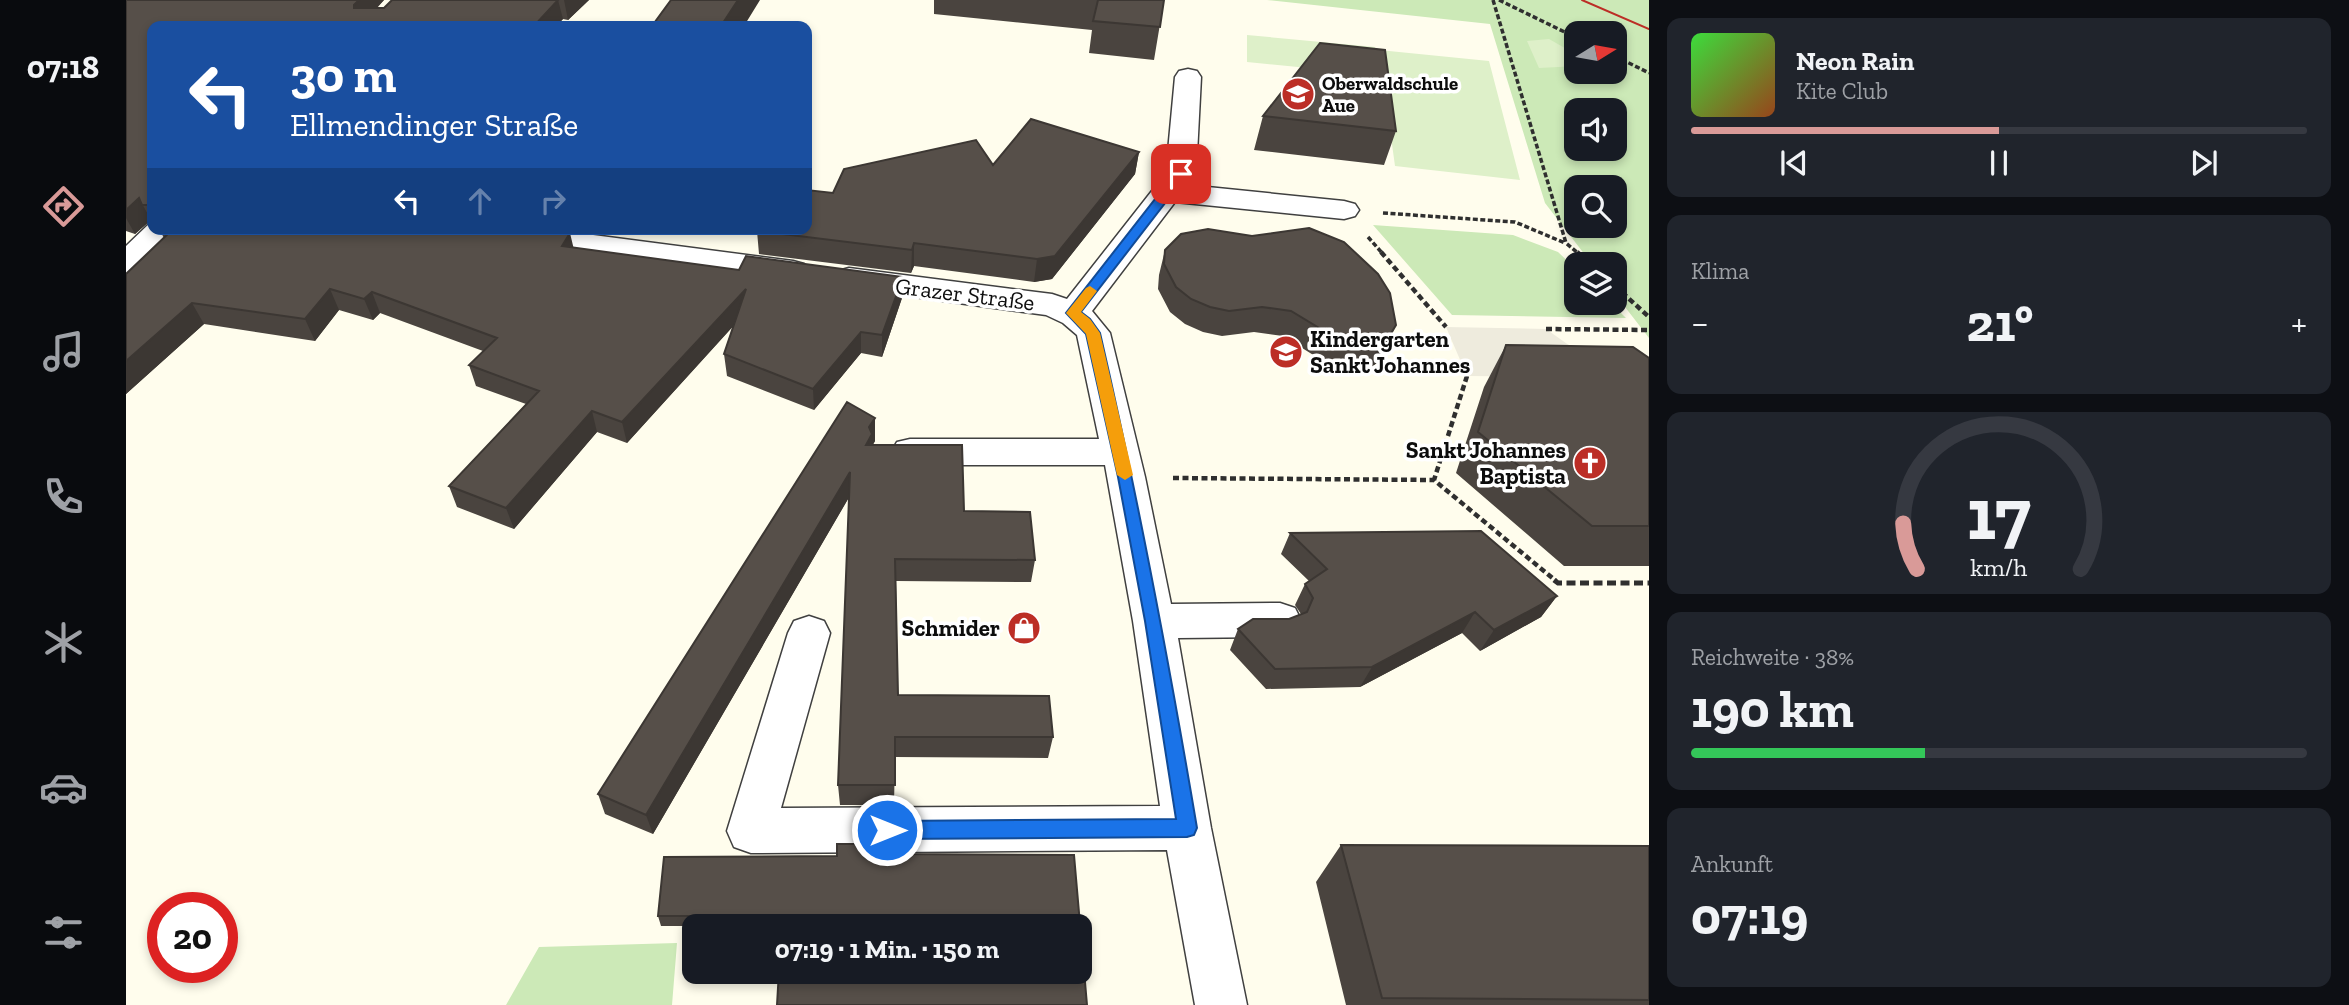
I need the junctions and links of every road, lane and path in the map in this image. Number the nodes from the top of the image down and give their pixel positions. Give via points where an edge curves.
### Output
1 (1496, 0) edge
2 (1564, 32) edge
3 (1628, 62) edge
4 (1649, 73) edge
5 (1188, 77) dead end
6 (1174, 183) junction
7 (1344, 210) junction
8 (155, 235) edge
9 (518, 235) edge
10 (1566, 243) junction
11 (1577, 252) edge
12 (130, 255) edge
13 (1627, 297) edge
14 (1073, 313) junction
15 (1649, 317) edge
16 (1446, 327) dead end
17 (1546, 329) dead end
18 (1649, 330) edge
19 (1467, 376) dead end
20 (891, 452) edge
21 (1123, 465) junction
22 (1434, 480) junction
23 (1649, 583) edge
24 (1280, 620) edge
25 (1154, 621) junction
26 (809, 633) dead end
27 (1187, 828) junction
28 (1221, 1005) edge

1 - 2 path
1 - 10 path via 1508,57
3 - 4 path
5 - 6 street
6 - 7 street
6 - 14 street
7 - 10 path via 1515,222
7 - 16 path
8 - 12 street
9 - 14 street, Grazer Straße via 1052,305
10 - 11 path
13 - 15 path
14 - 21 street via 1093,333
17 - 18 path
19 - 22 path
20 - 21 street
21 - 22 path
21 - 25 street
22 - 23 path via 1558,583
24 - 25 street
25 - 27 street
26 - 27 street via 751,831
27 - 28 street

